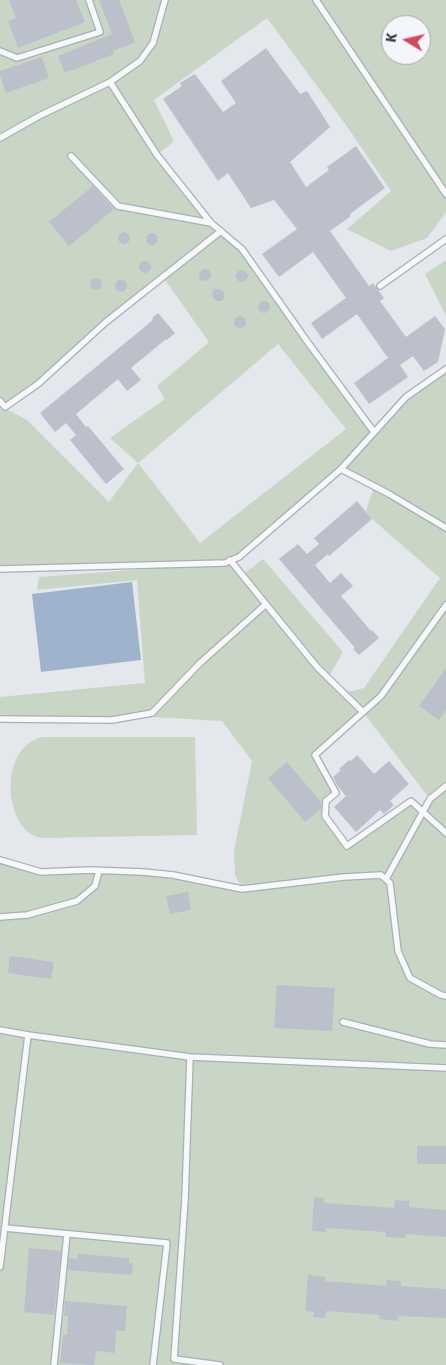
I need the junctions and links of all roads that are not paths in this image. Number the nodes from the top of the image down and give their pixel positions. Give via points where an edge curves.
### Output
1 (89, 0) edge
2 (165, 0) edge
3 (316, 0) edge
4 (0, 52) edge
5 (110, 82) junction
6 (0, 138) edge
7 (72, 156) dead end
8 (446, 194) edge
9 (211, 223) junction
10 (221, 232) junction
11 (446, 239) edge
12 (380, 286) dead end
13 (446, 369) edge
14 (0, 402) edge
15 (2, 408) edge
16 (374, 432) junction
17 (340, 468) junction
18 (446, 528) edge
19 (230, 560) junction
20 (0, 568) edge
21 (265, 605) junction
22 (446, 605) edge
23 (363, 712) junction
24 (0, 719) edge
25 (446, 786) edge
26 (423, 811) junction
27 (446, 833) edge
28 (0, 860) edge
29 (99, 871) junction
30 (386, 879) junction
31 (0, 916) edge
32 (446, 996) edge
33 (342, 1022) dead end
34 (0, 1030) edge
35 (28, 1035) junction
36 (446, 1045) edge
37 (190, 1058) junction
38 (446, 1068) edge
39 (5, 1228) junction
40 (67, 1234) junction
41 (0, 1266) edge
42 (54, 1365) edge
43 (153, 1365) edge
44 (220, 1365) edge

1 - 4 lane via 100,32 16,58
2 - 5 lane via 153,43 140,61
3 - 8 lane
5 - 6 lane
5 - 9 lane via 157,155
7 - 9 lane via 118,206
9 - 10 lane
10 - 15 lane via 106,322 38,384
10 - 16 lane via 242,249
11 - 12 lane
13 - 16 lane via 406,397
14 - 15 lane
16 - 17 lane
17 - 18 lane
17 - 19 lane via 239,557
19 - 20 lane via 225,563
19 - 21 lane
21 - 23 lane via 317,667
21 - 24 lane via 200,663 152,713 112,720
22 - 23 lane via 381,696
23 - 26 lane via 315,755 336,793 326,801 325,816 347,846 411,801
25 - 26 lane via 430,799
26 - 27 lane
26 - 30 lane
28 - 29 lane via 42,872
29 - 30 lane via 173,875 242,889 344,877 381,875
29 - 31 lane via 94,886 76,901 27,915
30 - 32 lane via 390,883 398,951 410,978
33 - 36 lane
34 - 35 lane
35 - 37 lane
35 - 39 lane
37 - 38 lane
37 - 44 lane via 174,1359
39 - 40 lane
39 - 41 lane
40 - 42 lane
40 - 43 lane via 166,1243

